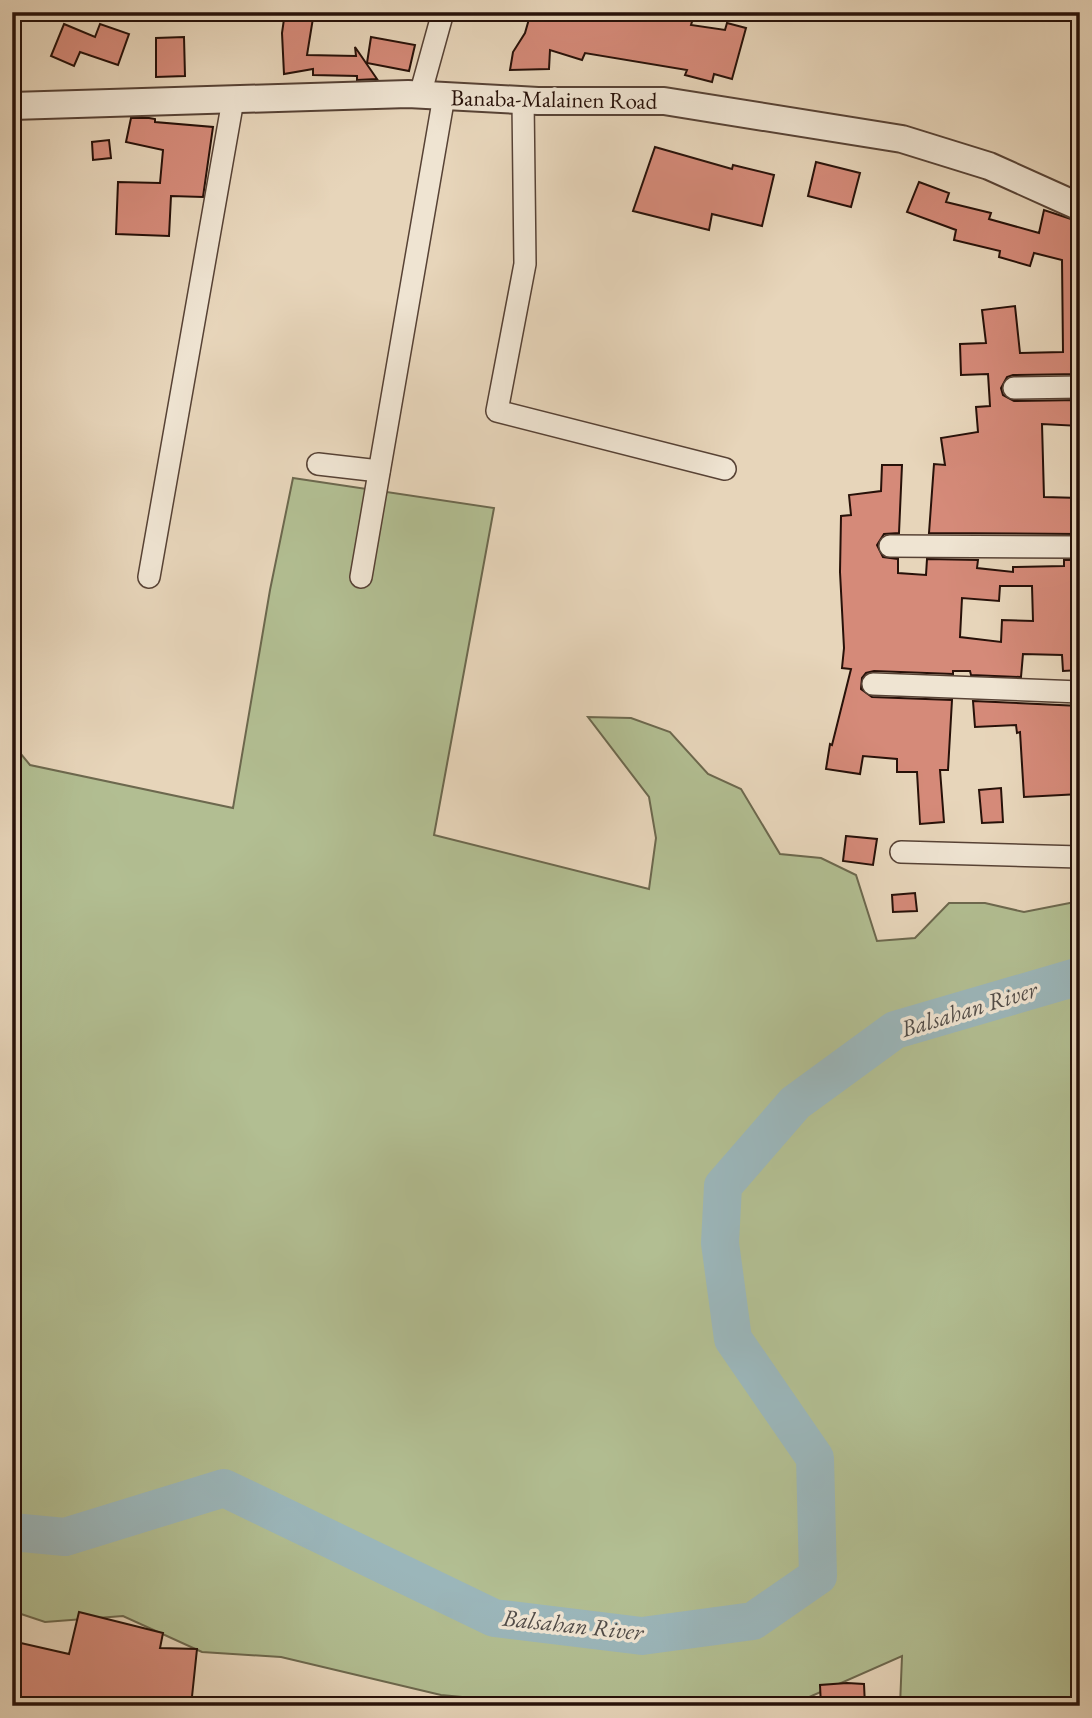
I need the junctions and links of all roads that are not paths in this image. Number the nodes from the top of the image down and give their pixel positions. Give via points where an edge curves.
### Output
1 (443, 12) edge
2 (432, 96) junction
3 (233, 100) junction
4 (523, 100) junction
5 (12, 106) edge
6 (1080, 207) edge
7 (1080, 387) edge
8 (1014, 388) dead end
9 (318, 464) dead end
10 (725, 469) dead end
11 (379, 471) junction
12 (890, 546) dead end
13 (1080, 547) edge
14 (361, 577) dead end
15 (149, 578) dead end
16 (873, 684) dead end
17 (1080, 692) edge
18 (901, 852) dead end
19 (1080, 857) edge

1 - 2 street
2 - 3 street, Banaba-Malainen Road
2 - 4 street, Banaba-Malainen Road
2 - 11 street
3 - 5 street, Banaba-Malainen Road
3 - 15 street
4 - 6 street, Banaba-Malainen Road via 664,100 902,139 989,166
4 - 10 street via 526,264 497,411
7 - 8 street
9 - 11 street
11 - 14 street
12 - 13 street
16 - 17 street
18 - 19 street

